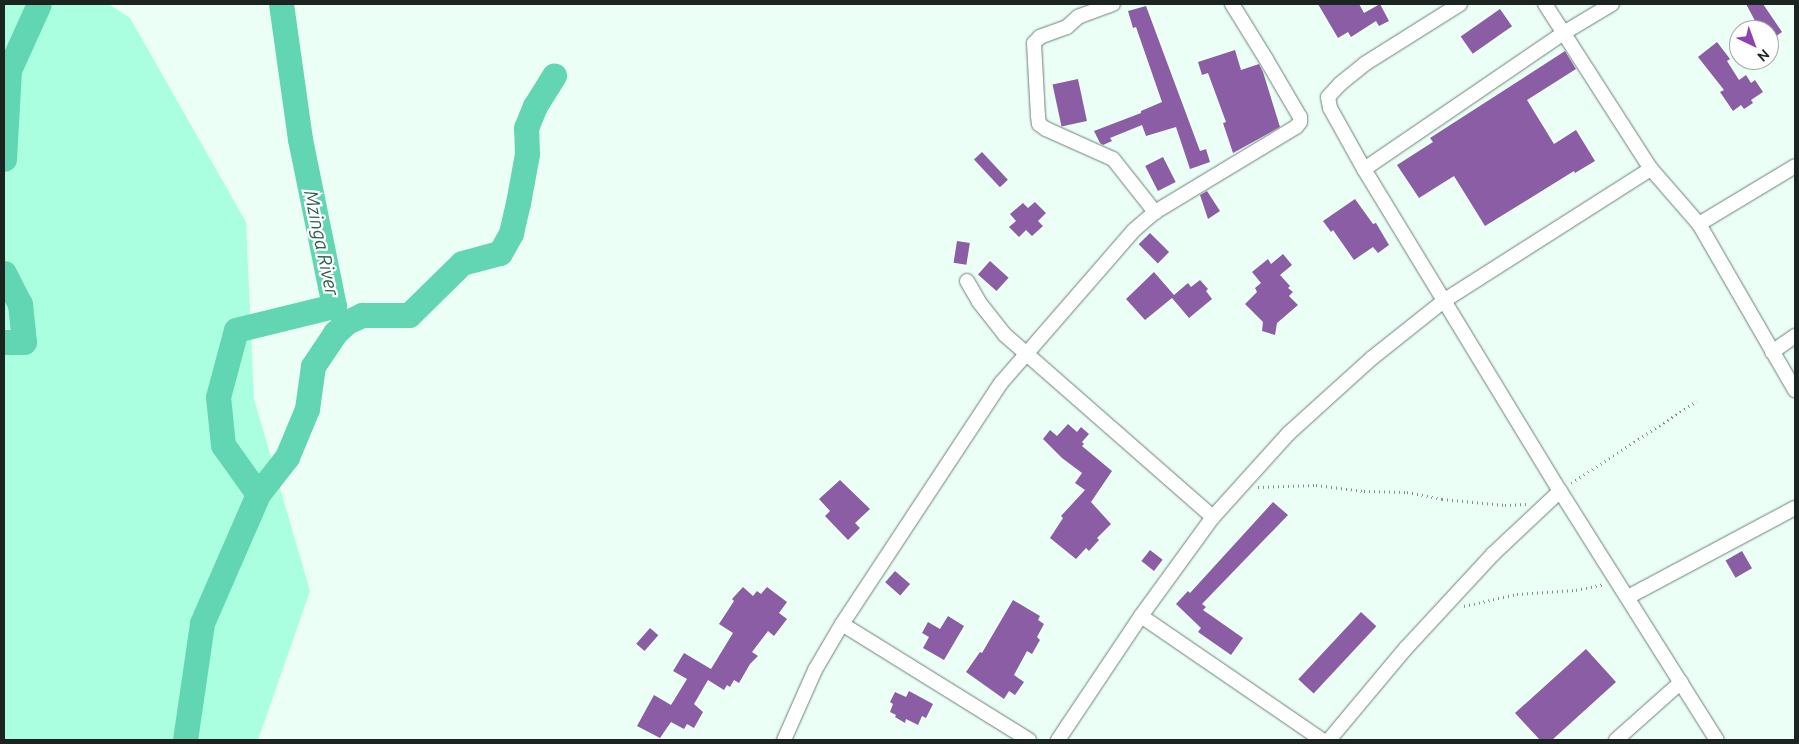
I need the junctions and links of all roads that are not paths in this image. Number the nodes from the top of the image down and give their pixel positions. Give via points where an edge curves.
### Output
1 (1112, 4) edge
2 (1232, 4) edge
3 (1460, 4) edge
4 (1545, 4) edge
5 (1612, 4) edge
6 (1566, 32) junction
7 (1795, 166) edge
8 (1364, 169) junction
9 (1651, 169) junction
10 (1155, 212) junction
11 (1699, 224) junction
12 (968, 281) dead end
13 (1445, 300) junction
14 (1795, 336) edge
15 (1772, 352) junction
16 (1027, 355) junction
17 (1795, 390) edge
18 (1560, 491) junction
19 (1795, 508) edge
20 (1214, 517) junction
21 (1628, 596) junction
22 (1141, 616) junction
23 (842, 624) junction
24 (1681, 682) junction
25 (784, 740) edge
26 (1029, 740) edge
27 (1058, 740) edge
28 (1322, 740) edge
29 (1329, 740) edge
30 (1616, 740) edge
31 (1717, 740) edge

1 - 10 street via 1040,37 1034,43 1038,116 1046,129 1113,159
2 - 10 street via 1300,122
3 - 8 street via 1366,63 1328,97 1330,108
4 - 6 street
5 - 6 street
6 - 8 street
6 - 9 street
7 - 11 street
8 - 13 street
9 - 11 street
9 - 13 street
10 - 16 street via 1112,253
11 - 15 street
12 - 16 street via 992,320
13 - 18 street
13 - 20 street via 1372,358 1289,433
14 - 15 street
15 - 17 street
16 - 20 street
16 - 23 street via 1001,384
18 - 21 street
18 - 29 street via 1493,554
19 - 21 street
20 - 22 street
21 - 24 street
22 - 27 street
22 - 28 street
23 - 25 street via 815,670
23 - 26 street
24 - 30 street
24 - 31 street

